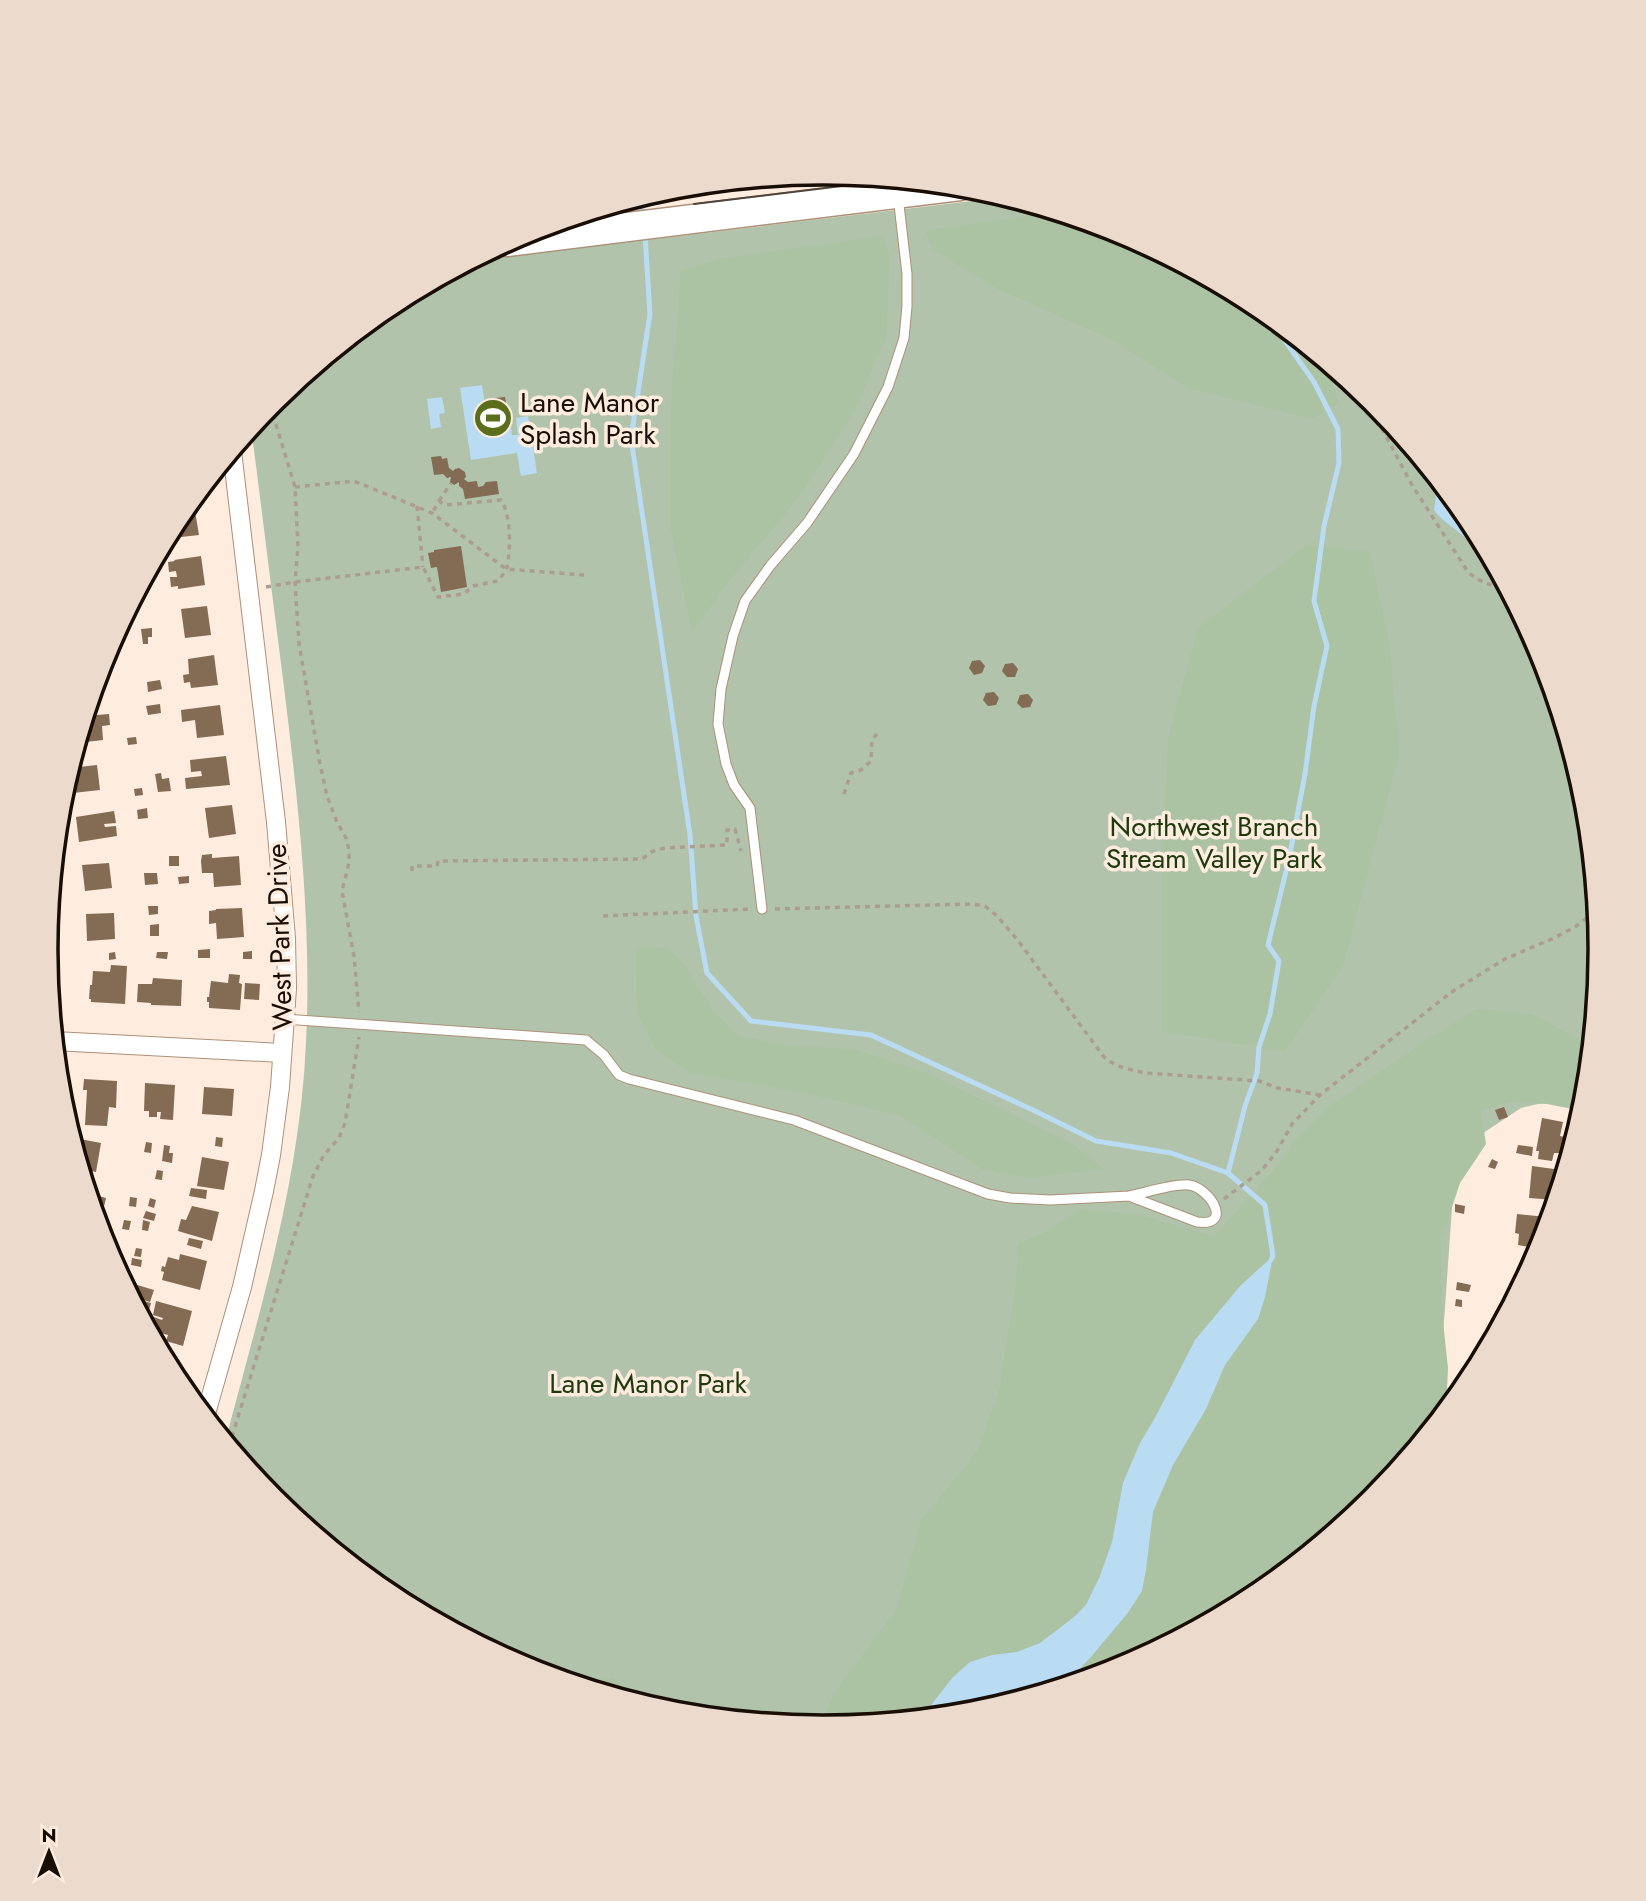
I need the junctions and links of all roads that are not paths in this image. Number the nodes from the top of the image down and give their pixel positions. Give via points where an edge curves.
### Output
1 (919, 192) edge
2 (898, 194) junction
3 (549, 237) edge
4 (233, 464) edge
5 (762, 909) road end
6 (284, 1019) junction
7 (63, 1041) edge
8 (282, 1053) junction
9 (1129, 1196) junction
10 (208, 1405) edge

1 - 2 main road
2 - 3 main road
2 - 5 lane via 908,306 904,338 888,387 854,454 745,601 721,689 718,724 726,764 750,808
4 - 6 street, West Park Drive via 278,848 286,938
6 - 8 street, West Park Drive
6 - 9 lane via 586,1040 629,1079 794,1120 988,1194 1050,1200
7 - 8 street
8 - 10 street, West Park Drive via 271,1155 256,1233
9 - 9 lane via 1197,1222 1206,1223 1216,1216 1214,1204 1203,1191 1188,1185

